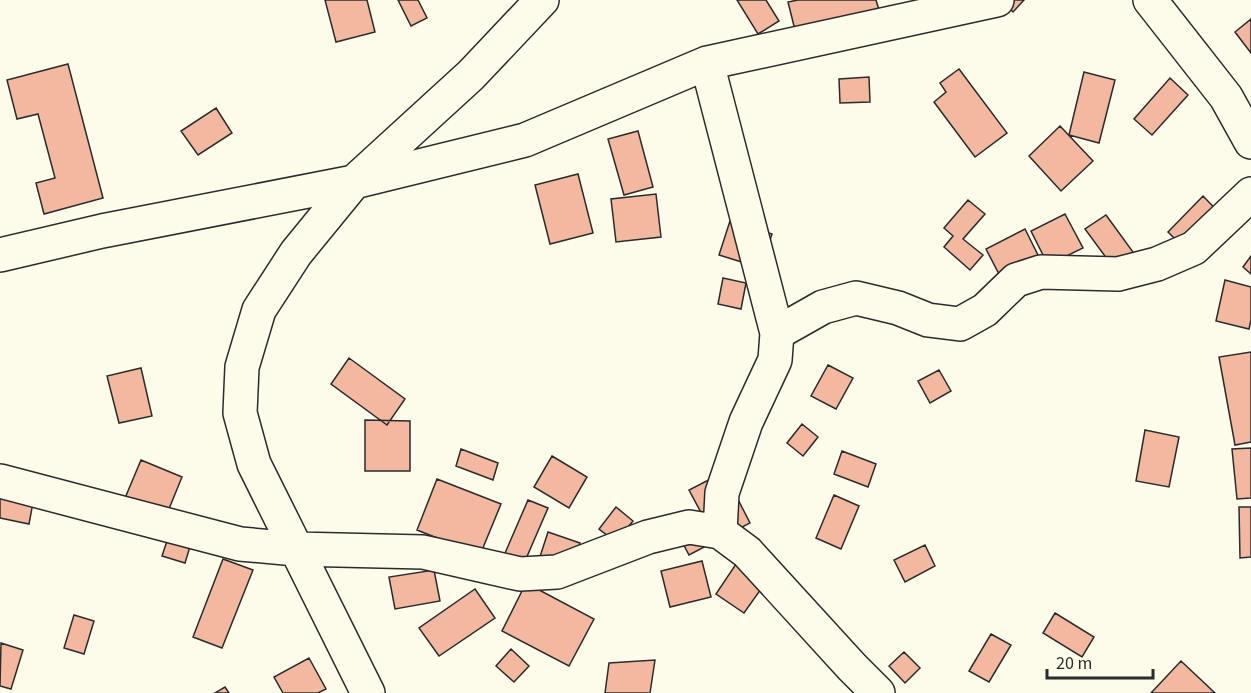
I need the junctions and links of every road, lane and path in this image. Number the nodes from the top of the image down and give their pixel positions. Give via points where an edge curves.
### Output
1 (542, 0) edge
2 (997, 0) edge
3 (1150, 0) edge
4 (707, 63) junction
5 (1238, 94) edge
6 (1251, 142) edge
7 (354, 182) junction
8 (1251, 194) edge
9 (0, 255) edge
10 (777, 333) junction
11 (0, 481) edge
12 (720, 531) junction
13 (296, 549) junction
14 (368, 693) edge
15 (878, 693) edge

1 - 7 street via 471,75
2 - 4 street
3 - 5 street
4 - 7 street via 525,140
4 - 10 street
5 - 6 street
7 - 9 street
7 - 13 street via 296,253 259,310 242,367 240,413 254,464
8 - 10 street via 1194,248 1157,264 1118,274 1041,272 1016,280 985,310 960,324 928,320 856,298 823,307
10 - 12 street via 775,360 746,422 722,493
11 - 13 street via 240,544
12 - 13 street via 689,527 648,537 557,572 520,574 423,552
12 - 15 street via 747,552
13 - 14 street

